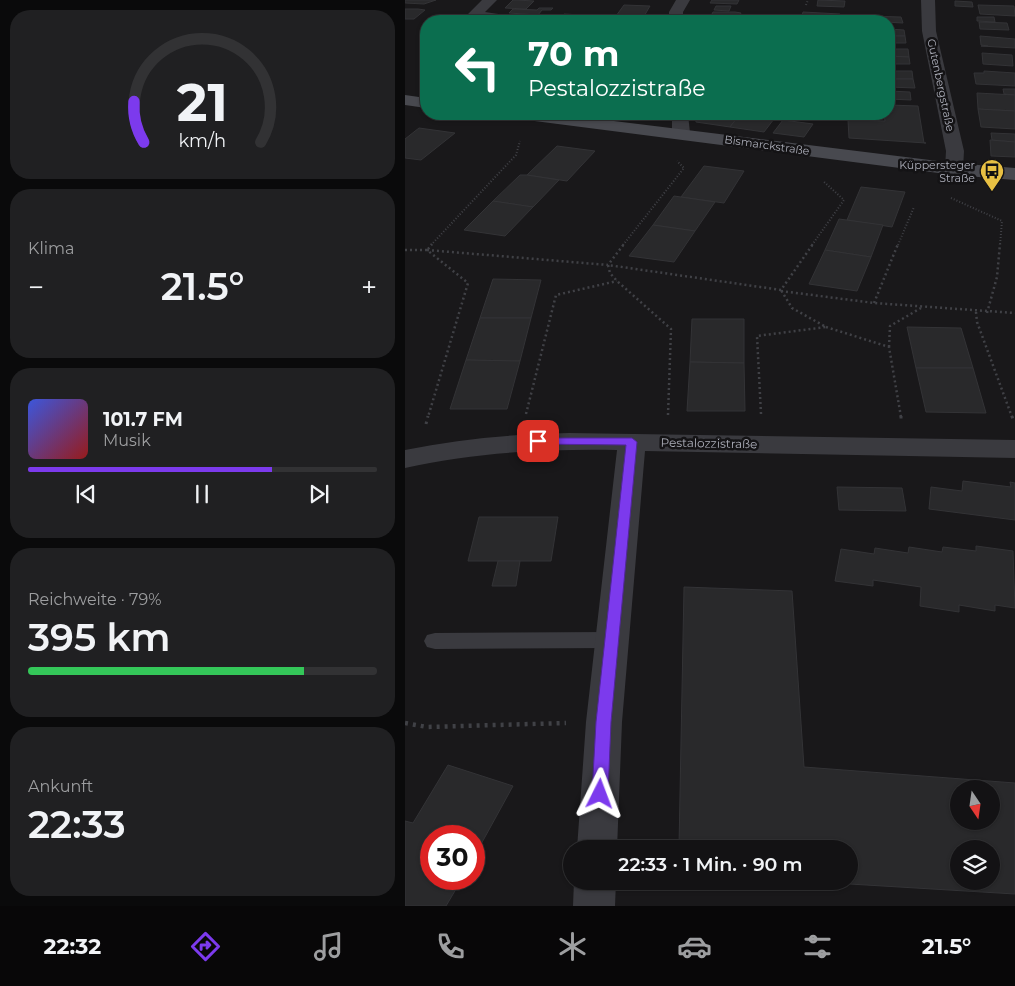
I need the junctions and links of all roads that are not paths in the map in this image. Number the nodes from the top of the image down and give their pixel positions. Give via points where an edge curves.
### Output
1 (490, 0) edge
2 (683, 0) edge
3 (928, 0) edge
4 (474, 15) edge
5 (676, 15) edge
6 (405, 100) edge
7 (420, 101) edge
8 (570, 120) edge
9 (680, 120) edge
10 (681, 133) junction
11 (954, 169) junction
12 (1015, 174) edge
13 (632, 442) junction
14 (1015, 449) edge
15 (413, 457) edge
16 (612, 640) junction
17 (435, 641) dead end
18 (597, 840) edge
19 (595, 890) edge
20 (594, 906) edge

1 - 4 street
2 - 5 street
3 - 11 street, Gutenbergstraße via 929,32 955,151
6 - 7 main road
8 - 10 main road, Bismarckstraße
9 - 10 street
10 - 11 main road, Bismarckstraße
11 - 12 main road, Bismarckstraße
13 - 14 street, Pestalozzistraße
13 - 15 street, Pestalozzistraße via 520,441
13 - 16 street
16 - 17 lane
16 - 18 street
19 - 20 street

